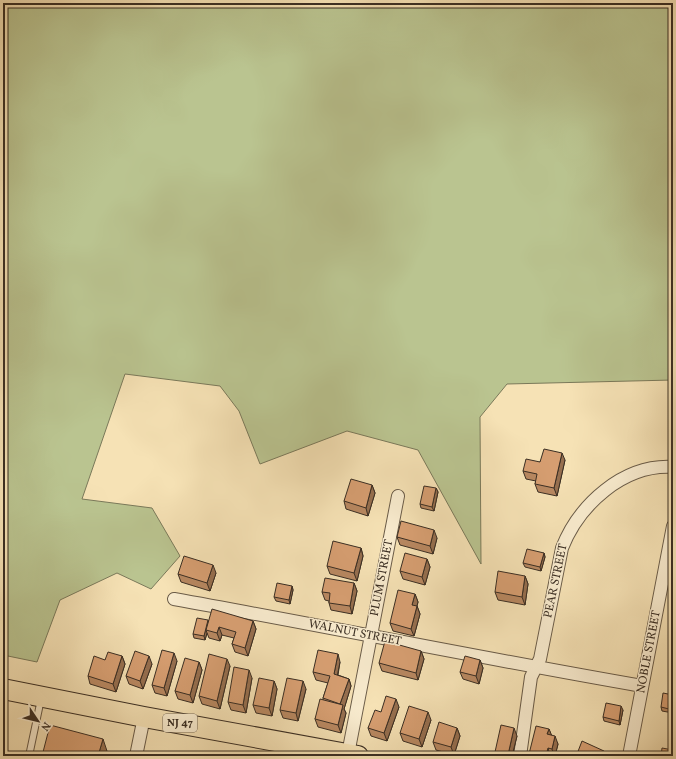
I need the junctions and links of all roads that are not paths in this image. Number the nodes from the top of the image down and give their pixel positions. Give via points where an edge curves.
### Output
1 (673, 468) edge
2 (398, 496) dead end
3 (673, 526) edge
4 (174, 599) dead end
5 (371, 636) junction
6 (536, 668) junction
7 (642, 686) junction
8 (3, 689) edge
9 (42, 696) junction
10 (144, 717) junction
11 (353, 755) edge
12 (29, 756) edge
13 (136, 756) edge
14 (520, 756) edge
15 (630, 756) edge

1 - 6 street, PEAR STREET via 652,469 617,483 592,501 573,526 562,548 540,659
2 - 5 street, PLUM STREET
3 - 7 street, NOBLE STREET
4 - 5 street, WALNUT STREET
5 - 6 street, WALNUT STREET
5 - 11 street, PLUM STREET
6 - 7 street, WALNUT STREET
6 - 14 street, PEAR STREET via 531,678
7 - 15 street, NOBLE STREET
8 - 9 main road, NJ 47
9 - 10 main road, NJ 47
9 - 12 lane
10 - 11 main road, NJ 47
10 - 13 street

